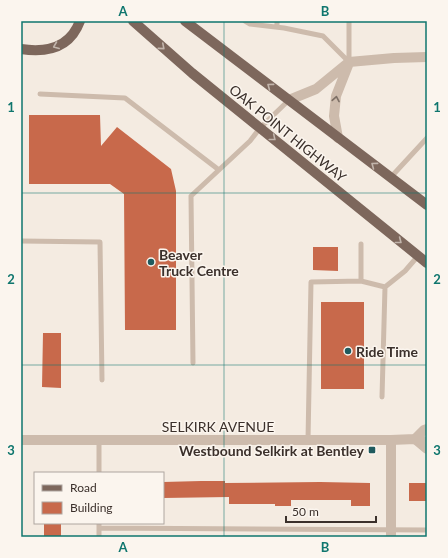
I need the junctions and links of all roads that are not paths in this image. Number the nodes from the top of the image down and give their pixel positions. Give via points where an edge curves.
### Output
1 (80, 21) edge
2 (133, 21) edge
3 (185, 21) edge
4 (245, 21) edge
5 (277, 21) edge
6 (349, 21) edge
7 (277, 27) junction
8 (21, 49) edge
9 (427, 57) edge
10 (349, 62) junction
11 (40, 94) dead end
12 (289, 100) junction
13 (260, 128) junction
14 (338, 138) junction
15 (427, 138) edge
16 (220, 170) junction
17 (391, 177) junction
18 (427, 205) edge
19 (21, 241) edge
20 (361, 244) dead end
21 (418, 256) junction
22 (427, 263) edge
23 (361, 281) junction
24 (385, 287) junction
25 (193, 363) dead end
26 (102, 380) dead end
27 (382, 397) dead end
28 (427, 429) edge
29 (416, 439) junction
30 (21, 440) edge
31 (99, 440) junction
32 (308, 440) junction
33 (391, 440) junction
34 (427, 442) edge
35 (427, 449) edge
36 (99, 472) edge
37 (99, 526) edge
38 (427, 530) edge
39 (391, 533) edge
40 (99, 537) edge

1 -> 8 main road via 73,36 58,46 33,51
2 -> 13 main road, OAK POINT HIGHWAY via 192,74
12 -> 3 main road, OAK POINT HIGHWAY
4 - 7 lane via 250,24
5 - 7 lane
6 - 10 lane
7 - 10 lane via 323,36
9 - 10 street
10 - 12 street via 316,88
14 -> 10 street via 334,116 336,96
11 - 16 lane via 125,98
12 - 13 lane
12 - 14 main road, OAK POINT HIGHWAY
13 - 16 lane
13 -> 21 main road, OAK POINT HIGHWAY
17 -> 14 main road, OAK POINT HIGHWAY
15 - 17 lane
16 - 25 lane via 191,196
17 - 18 main road, OAK POINT HIGHWAY
19 - 26 lane via 100,242
20 - 23 lane
21 - 22 main road, OAK POINT HIGHWAY
21 - 24 lane via 405,271
23 - 24 lane
23 - 32 lane via 311,282
24 - 27 lane
28 - 29 street
29 - 33 street, SELKIRK AVENUE
29 - 34 street, SELKIRK AVENUE
29 - 35 street
30 - 31 street, SELKIRK AVENUE
31 - 32 street, SELKIRK AVENUE
31 - 36 lane
32 - 33 street, SELKIRK AVENUE
33 - 39 street
37 - 39 lane
37 - 40 lane
38 - 39 lane

